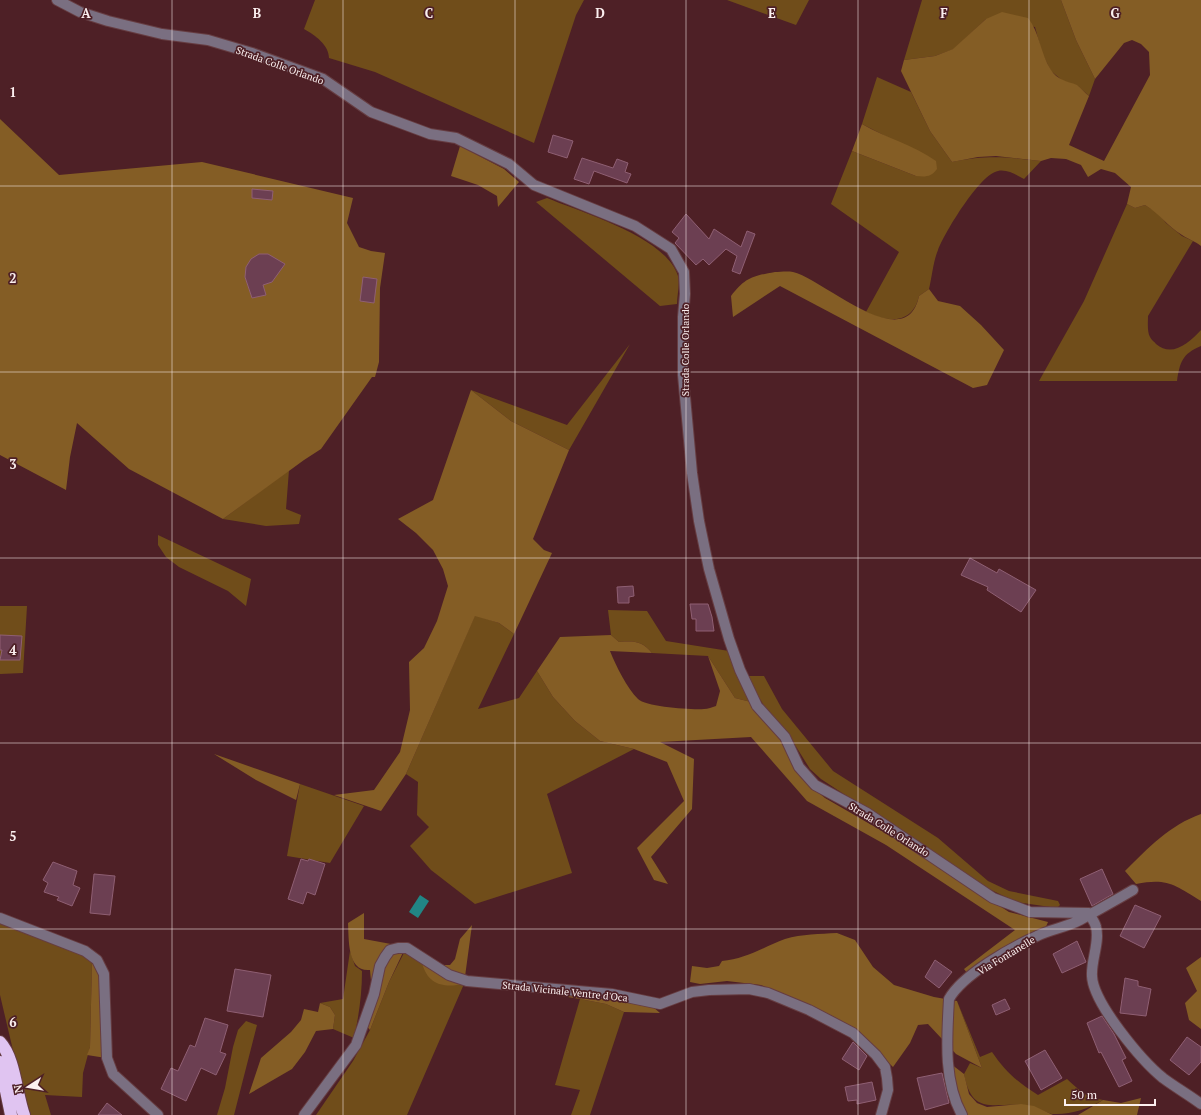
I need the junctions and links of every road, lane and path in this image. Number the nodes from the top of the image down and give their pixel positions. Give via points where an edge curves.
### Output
1 (56, 0) edge
2 (1133, 890) dead end
3 (1089, 914) junction
4 (0, 918) edge
5 (0, 1042) edge
6 (0, 1062) edge
7 (1201, 1104) edge
8 (11, 1115) edge
9 (24, 1115) edge
10 (158, 1115) edge
11 (304, 1115) edge
12 (881, 1115) edge
13 (962, 1115) edge

1 - 3 street, Strada Colle Orlando via 80,12 108,21 162,34 208,40 252,53 323,80 371,112 430,134 456,138 509,164 533,184 576,204 635,226 671,249 684,272 683,375 699,521 709,569 729,639 757,706 785,737 799,767 815,785 867,813 993,898 1030,912
2 - 3 street, Via Fontanelle
3 - 7 street via 1096,927 1092,976 1104,1005 1140,1056 1163,1078
3 - 13 street, Via Fontanelle via 1080,920 1037,936 988,963 953,991 949,999 946,1057 956,1101
4 - 10 street via 85,951 96,960 104,974 107,1058 113,1074
5 - 9 highway via 7,1050
6 - 8 highway
11 - 12 street, Strada Vicinale Ventre d'Oca via 356,1045 374,994 380,966 390,950 398,948 407,948 449,975 467,980 612,994 660,1004 692,992 709,990 749,990 768,993 854,1032 876,1055 885,1067 887,1078 888,1090

